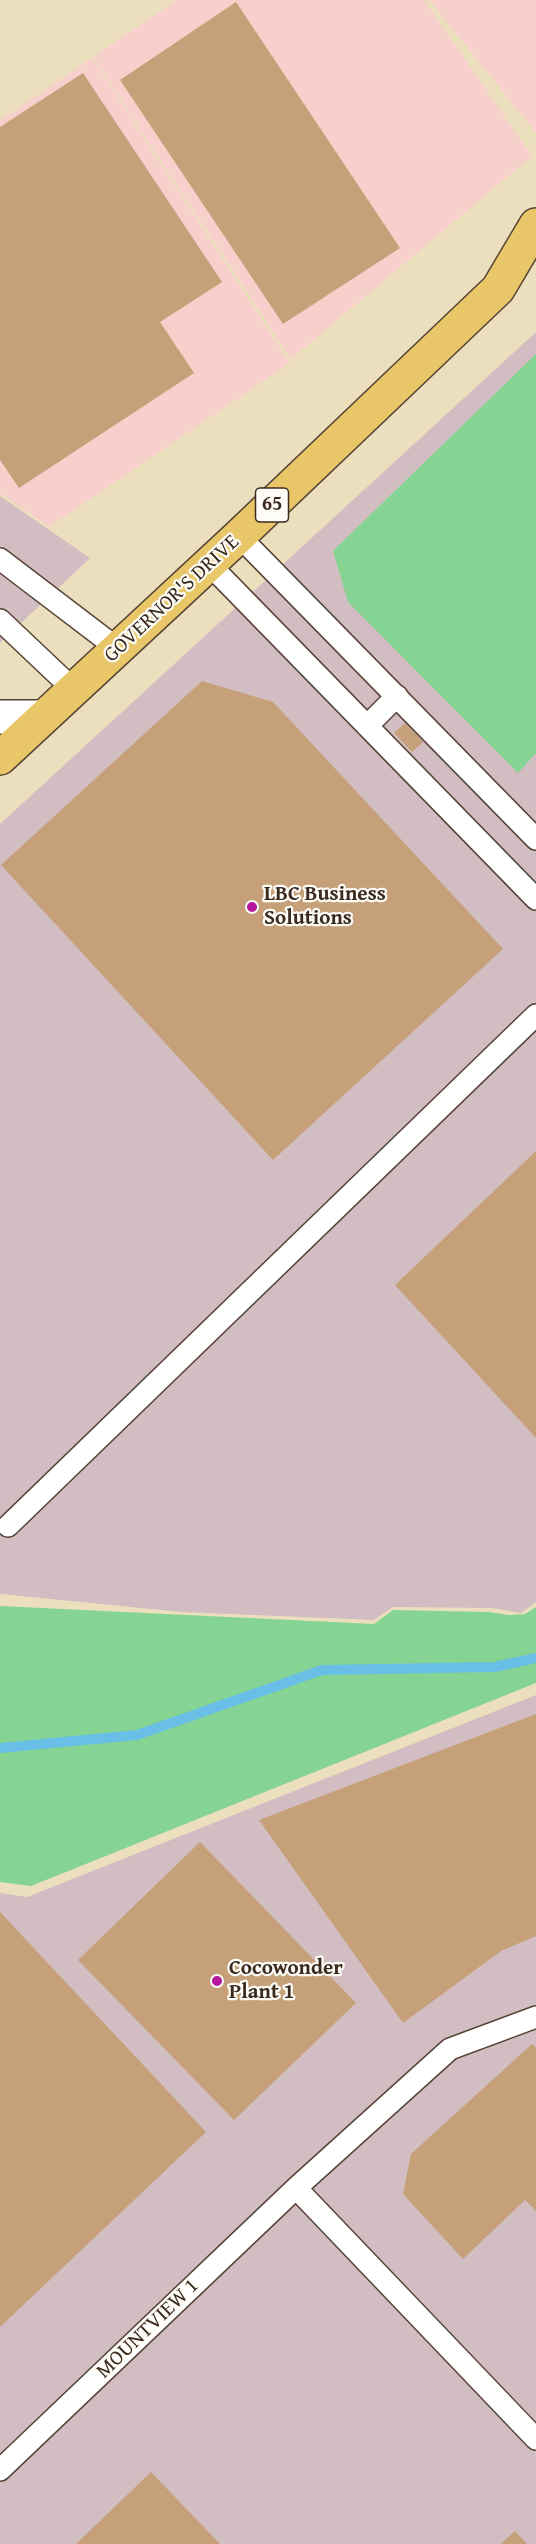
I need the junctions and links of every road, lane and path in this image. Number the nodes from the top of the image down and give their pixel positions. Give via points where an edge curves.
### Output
1 (536, 225) edge
2 (536, 272) edge
3 (498, 289) junction
4 (239, 536) junction
5 (0, 559) edge
6 (208, 564) junction
7 (0, 620) edge
8 (118, 649) junction
9 (74, 690) junction
10 (397, 696) junction
11 (0, 717) edge
12 (44, 717) junction
13 (367, 726) junction
14 (0, 758) edge
15 (536, 839) edge
16 (536, 899) edge
17 (536, 1015) edge
18 (8, 1526) dead end
19 (536, 2017) edge
20 (296, 2188) junction
21 (536, 2439) edge
22 (0, 2470) edge

1 - 3 highway, GOVERNOR'S DRIVE / 65
2 - 3 highway, GOVERNOR'S DRIVE / 65
3 - 4 highway, GOVERNOR'S DRIVE / 65
4 - 6 highway, GOVERNOR'S DRIVE / 65
4 - 10 lane
5 - 8 lane
6 - 8 highway, GOVERNOR'S DRIVE / 65
6 - 13 lane
7 - 9 lane
8 - 9 highway, GOVERNOR'S DRIVE / 65
9 - 12 highway, GOVERNOR'S DRIVE / 65
10 - 13 lane
10 - 15 lane
11 - 12 street
12 - 14 highway, GOVERNOR'S DRIVE / 65
13 - 16 lane
17 - 18 lane
19 - 20 lane, MOUNTVIEW 1 via 450,2049
20 - 21 lane
20 - 22 lane, MOUNTVIEW 1

